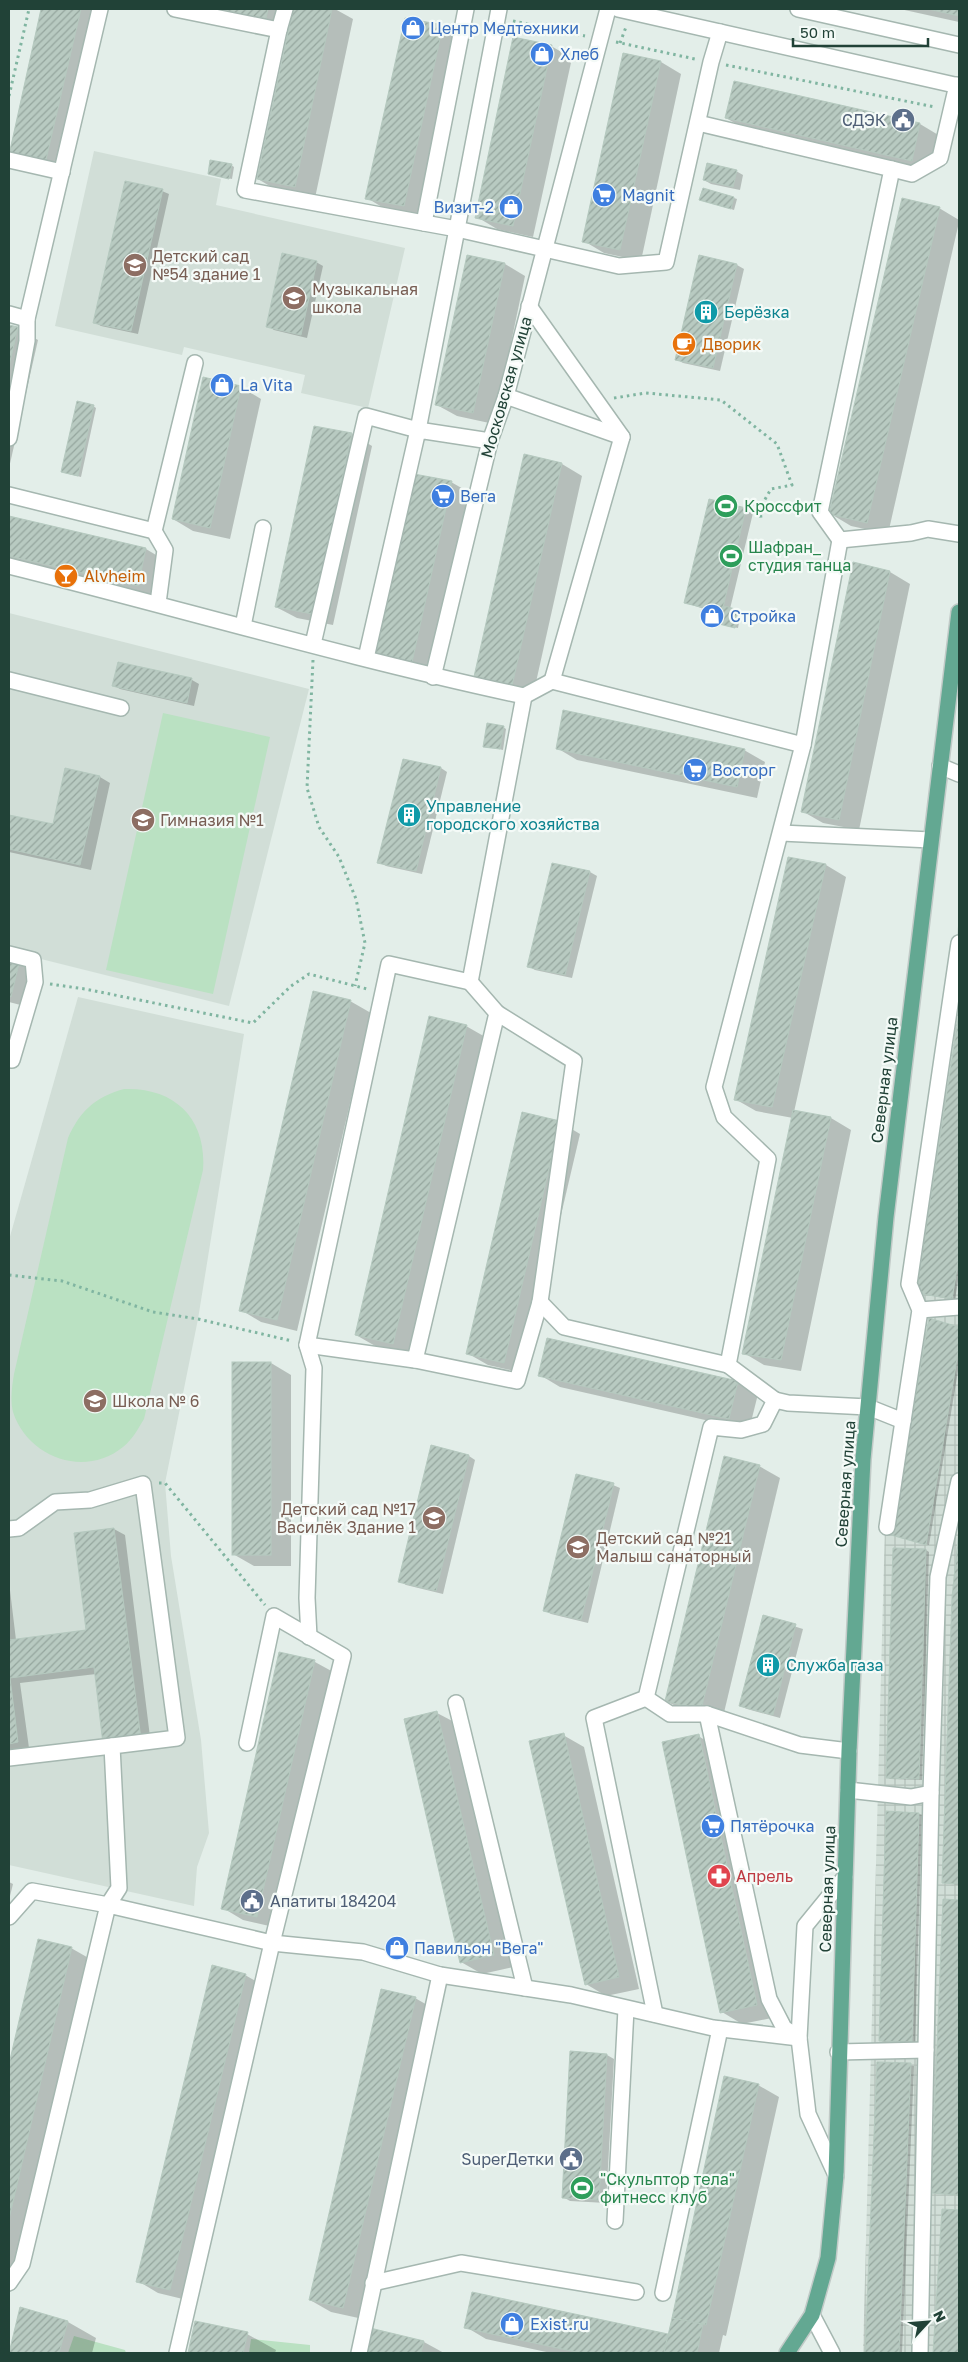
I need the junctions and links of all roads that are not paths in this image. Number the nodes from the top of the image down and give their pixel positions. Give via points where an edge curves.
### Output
1 (100, 9) edge
2 (175, 9) edge
3 (285, 9) edge
4 (466, 9) edge
5 (499, 9) edge
6 (608, 9) edge
7 (618, 9) edge
8 (798, 9) edge
9 (279, 30) junction
10 (720, 32) junction
11 (959, 45) edge
12 (958, 86) edge
13 (698, 123) junction
14 (9, 160) edge
15 (892, 169) junction
16 (62, 172) junction
17 (424, 224) junction
18 (457, 230) junction
19 (544, 250) junction
20 (529, 306) junction
21 (9, 314) edge
22 (27, 319) junction
23 (196, 364) dead end
24 (506, 396) junction
25 (418, 430) junction
26 (622, 437) junction
27 (9, 438) edge
28 (490, 441) junction
29 (9, 496) edge
30 (263, 528) dead end
31 (154, 531) junction
32 (959, 534) edge
33 (840, 540) junction
34 (9, 566) edge
35 (158, 603) junction
36 (959, 612) edge
37 (243, 626) junction
38 (313, 644) junction
39 (366, 658) junction
40 (433, 677) junction
41 (9, 680) edge
42 (552, 681) junction
43 (524, 696) junction
44 (121, 708) dead end
45 (803, 745) junction
46 (940, 766) junction
47 (959, 774) edge
48 (781, 833) junction
49 (931, 840) junction
50 (959, 942) edge
51 (9, 954) edge
52 (470, 982) junction
53 (497, 1013) junction
54 (10, 1064) edge
55 (540, 1302) junction
56 (959, 1307) edge
57 (920, 1310) junction
58 (307, 1345) junction
59 (415, 1360) junction
60 (728, 1365) junction
61 (775, 1400) junction
62 (868, 1407) junction
63 (903, 1421) junction
64 (959, 1481) edge
65 (887, 1527) dead end
66 (9, 1529) edge
67 (309, 1637) junction
68 (646, 1698) junction
69 (456, 1703) dead end
70 (707, 1714) junction
71 (247, 1743) dead end
72 (112, 1746) junction
73 (849, 1751) junction
74 (9, 1758) edge
75 (848, 1790) junction
76 (931, 1793) junction
77 (845, 1878) junction
78 (108, 1904) junction
79 (9, 1917) edge
80 (272, 1942) junction
81 (440, 1974) junction
82 (525, 1988) junction
83 (626, 2008) junction
84 (655, 2014) junction
85 (720, 2029) junction
86 (800, 2038) junction
87 (926, 2050) junction
88 (838, 2052) junction
89 (836, 2175) junction
90 (615, 2221) dead end
91 (9, 2283) edge
92 (373, 2283) junction
93 (636, 2292) dead end
94 (663, 2293) dead end
95 (812, 2315) junction
96 (177, 2353) edge
97 (359, 2353) edge
98 (787, 2353) edge
99 (832, 2353) edge
100 (920, 2353) edge

1 - 16 street
2 - 9 street
3 - 9 street
4 - 17 street
5 - 18 street
6 - 19 street, Московская улица
7 - 10 street
8 - 11 street
9 - 17 street via 245,190
10 - 12 street
10 - 13 street
12 - 15 street via 940,158 912,174
13 - 15 street
13 - 19 street via 666,262 619,266
14 - 16 street
15 - 33 street via 820,512
16 - 22 street
17 - 18 street
18 - 19 street
18 - 25 street
19 - 20 street, Московская улица
20 - 24 street, Московская улица
20 - 26 street
21 - 22 street
22 - 27 street via 28,341
23 - 31 street
24 - 26 street
24 - 28 street, Московская улица
25 - 28 street
25 - 38 street via 366,416
25 - 39 street
26 - 42 street
28 - 40 street, Московская улица
29 - 31 street
30 - 37 street
31 - 35 street via 165,550
32 - 33 street via 928,529
33 - 45 street
34 - 35 street
35 - 37 street
36 - 46 main road, Северная улица
37 - 38 street
38 - 39 street
39 - 40 street
40 - 43 street
41 - 44 street
42 - 43 street
42 - 45 street
43 - 52 street
45 - 48 street
46 - 47 street
46 - 49 main road, Северная улица
48 - 49 street
48 - 60 street via 714,1087 724,1117 768,1159
49 - 62 main road, Северная улица via 886,1217
50 - 57 street via 909,1284
51 - 54 street via 33,960 35,982
52 - 53 street
52 - 58 street via 389,964
53 - 55 street via 574,1061
53 - 59 street
55 - 59 street via 517,1381
55 - 60 street via 564,1326
56 - 57 street
57 - 63 street
58 - 59 street
58 - 67 street via 314,1368 307,1598
60 - 61 street
61 - 62 street
61 - 68 street via 763,1424 741,1430 711,1427
62 - 63 street
62 - 73 main road, Северная улица
63 - 65 street
64 - 76 street via 938,1577
66 - 72 street via 19,1528 55,1502 90,1500 143,1484 177,1738
67 - 71 street via 274,1616
67 - 80 street via 343,1656
68 - 70 street via 670,1714
68 - 84 street via 594,1718
69 - 82 street
70 - 73 street via 800,1745
70 - 86 street via 769,1999 784,2028
72 - 74 street
72 - 78 street via 119,1888
73 - 75 main road, Северная улица
75 - 76 street via 911,1797
75 - 77 main road, Северная улица
76 - 87 street
77 - 86 street via 805,1926
77 - 88 main road, Северная улица
78 - 79 street via 32,1891
78 - 80 street
78 - 91 street via 22,2264
80 - 81 street via 363,1952
80 - 96 street
81 - 82 street
81 - 92 street
82 - 83 street
83 - 84 street
83 - 90 street
84 - 85 street
85 - 86 street
85 - 94 street
86 - 89 street via 808,2114
87 - 88 street
87 - 100 street
88 - 89 main road, Северная улица
89 - 95 main road, Северная улица via 828,2258
92 - 93 street via 461,2263
92 - 97 street
95 - 98 main road, Северная улица
95 - 99 street

